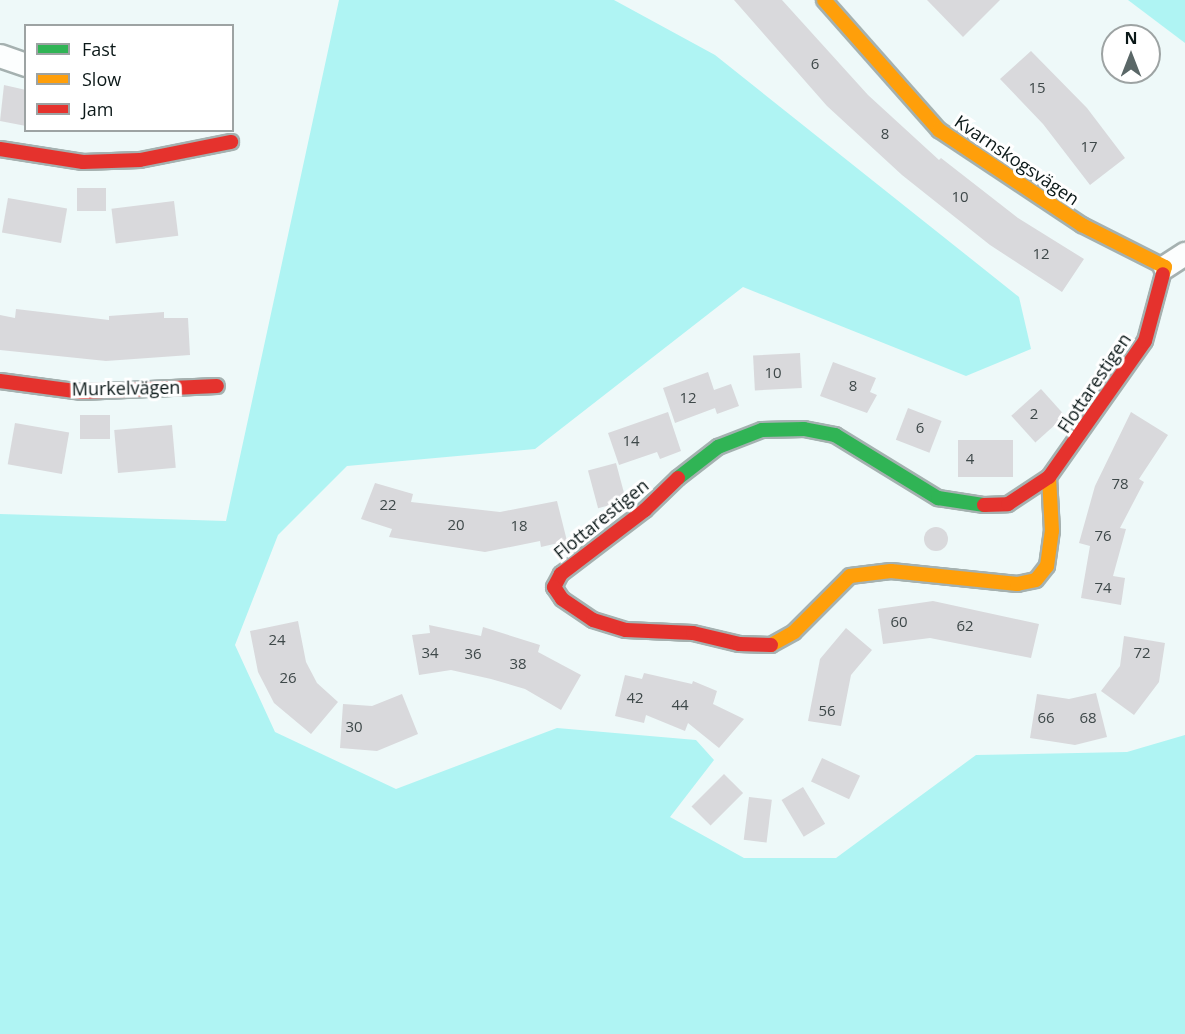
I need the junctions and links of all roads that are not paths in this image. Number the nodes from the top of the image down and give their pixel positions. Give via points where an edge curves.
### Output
1 (824, 0) edge
2 (0, 56) edge
3 (24, 64) edge
4 (231, 142) dead end
5 (0, 149) edge
6 (1185, 254) edge
7 (1175, 264) edge
8 (0, 381) edge
9 (217, 386) dead end
10 (1049, 477) junction

1 - 7 street, Kvarnskogsvägen via 939,130 1082,225
2 - 3 street
4 - 5 street via 140,160 83,162
6 - 7 street
7 - 10 street, Flottarestigen via 1145,341
8 - 9 street, Murkelvägen via 82,392
10 - 10 street, Flottarestigen via 1008,504 967,506 938,498 906,482 835,435 804,429 762,430 718,447 683,472 645,510 561,574 555,587 562,599 593,620 626,630 693,633 739,644 774,645 794,632 850,576 891,571 1017,584 1036,580 1047,566 1052,531

